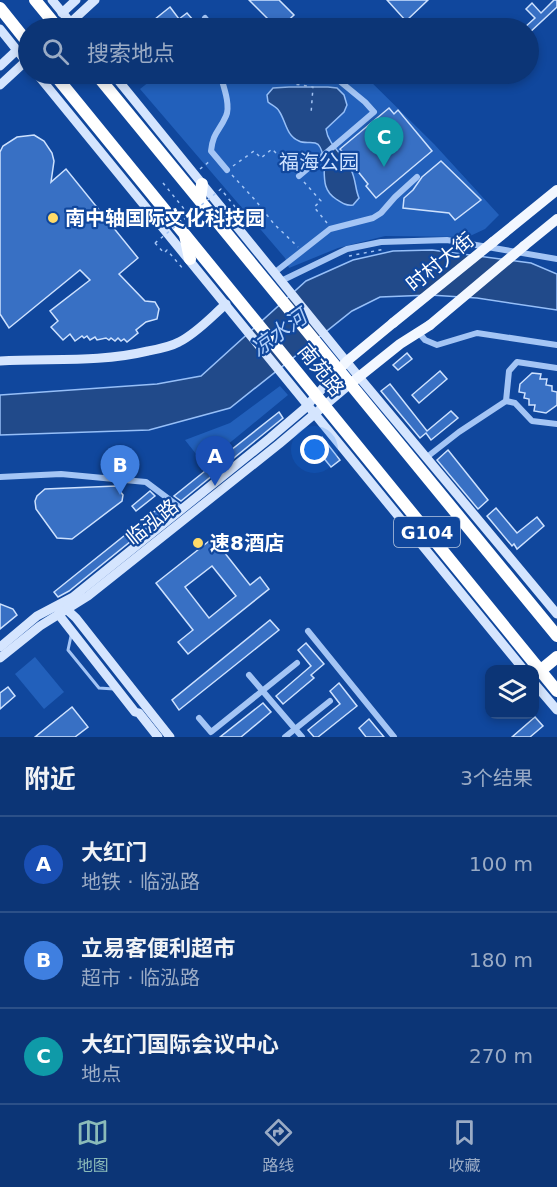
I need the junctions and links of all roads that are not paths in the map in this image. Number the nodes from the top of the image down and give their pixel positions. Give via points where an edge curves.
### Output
1 (35, 0) edge
2 (52, 0) edge
3 (76, 0) edge
4 (95, 0) edge
5 (0, 8) edge
6 (62, 13) junction
7 (50, 18) edge
8 (66, 18) edge
9 (80, 18) edge
10 (0, 29) edge
11 (18, 30) edge
12 (17, 50) joint
13 (0, 66) edge
14 (18, 70) edge
15 (45, 84) edge
16 (62, 84) edge
17 (104, 84) edge
18 (120, 84) edge
19 (222, 84) edge
20 (343, 84) edge
21 (0, 85) edge
22 (227, 170) road end
23 (299, 176) road end
24 (417, 177) dead end
25 (202, 184) junction
26 (557, 190) edge
27 (200, 200) junction
28 (557, 219) edge
29 (223, 227) junction
30 (238, 228) junction
31 (185, 234) junction
32 (557, 259) edge
33 (187, 264) junction
34 (274, 273) junction
35 (281, 281) junction
36 (212, 286) junction
37 (227, 286) junction
38 (284, 293) junction
39 (226, 304) junction
40 (248, 321) junction
41 (419, 333) junction
42 (557, 345) edge
43 (0, 361) edge
44 (343, 366) junction
45 (557, 368) edge
46 (355, 380) junction
47 (312, 400) junction
48 (506, 401) junction
49 (320, 410) junction
50 (557, 424) edge
51 (428, 457) junction
52 (0, 477) edge
53 (182, 509) junction
54 (59, 604) junction
55 (68, 609) junction
56 (557, 614) edge
57 (59, 615) junction
58 (308, 631) dead end
59 (73, 632) junction
60 (557, 636) edge
61 (0, 647) edge
62 (557, 657) edge
63 (0, 658) edge
64 (297, 663) dead end
65 (521, 665) edge
66 (527, 665) edge
67 (249, 675) dead end
68 (539, 675) edge
69 (539, 678) edge
70 (539, 680) edge
71 (118, 690) junction
72 (262, 691) junction
73 (557, 691) edge
74 (330, 701) dead end
75 (557, 710) edge
76 (199, 718) dead end
77 (295, 729) junction
78 (158, 737) edge
79 (170, 737) edge
80 (285, 737) edge
81 (302, 737) edge
82 (394, 737) edge

1 - 7 highway
2 - 6 street
3 - 6 street
4 - 9 street
5 - 11 highway
6 - 8 street
10 - 12 street
12 - 13 street
14 - 21 street
15 - 33 street
16 - 31 highway, 南苑路 / G104
17 - 27 highway, 南苑路 / G104
18 - 25 street
19 - 22 street via 226,116 212,139 211,151
20 - 23 street via 374,112
24 - 34 street via 381,213 330,229
25 - 27 highway
25 - 30 street
26 - 44 main road, 时村大街, bridge
27 - 29 highway, 南苑路 / G104
28 - 41 main road, 时村大街, bridge
29 - 30 highway
29 - 38 highway, 南苑路 / G104
30 - 34 street
31 - 33 highway
31 - 37 highway, 南苑路 / G104
32 - 35 street via 447,240 381,242 347,249
33 - 36 street
34 - 35 street
35 - 38 street
36 - 37 highway
36 - 39 street
37 - 40 highway, 南苑路 / G104
38 - 44 highway, 南苑路 / G104
39 - 40 street
39 - 43 street via 180,342 165,348 88,360
40 - 47 highway, 南苑路 / G104
41 - 42 street via 437,345 477,333
41 - 46 main road, 时村大街
44 - 46 highway, 南苑路 / G104
44 - 47 street, 临泓路
45 - 48 street via 517,362 508,371
46 - 49 street, 临泓路
46 - 51 street
46 - 60 highway, 南苑路 / G104
47 - 49 highway, 南苑路 / G104
47 - 53 street, 临泓路
48 - 50 street via 515,403 532,422
48 - 51 street
49 - 55 street, 临泓路
49 - 65 street
49 - 66 highway, 南苑路 / G104
51 - 56 street
52 - 53 street via 61,474 146,482
53 - 54 street, 临泓路 via 73,597
54 - 55 street
54 - 57 street
54 - 61 street, 临泓路 via 37,616
55 - 57 street, 临泓路
55 - 79 street
57 - 59 street
57 - 63 street, 临泓路
58 - 82 street
59 - 71 street
59 - 71 lane via 68,650 99,688
62 - 68 highway
64 - 72 street
67 - 72 street
69 - 73 highway, 南苑路 / G104
70 - 75 street
71 - 78 street
72 - 76 street via 211,732
72 - 77 street
74 - 77 street
77 - 80 street
77 - 81 street

